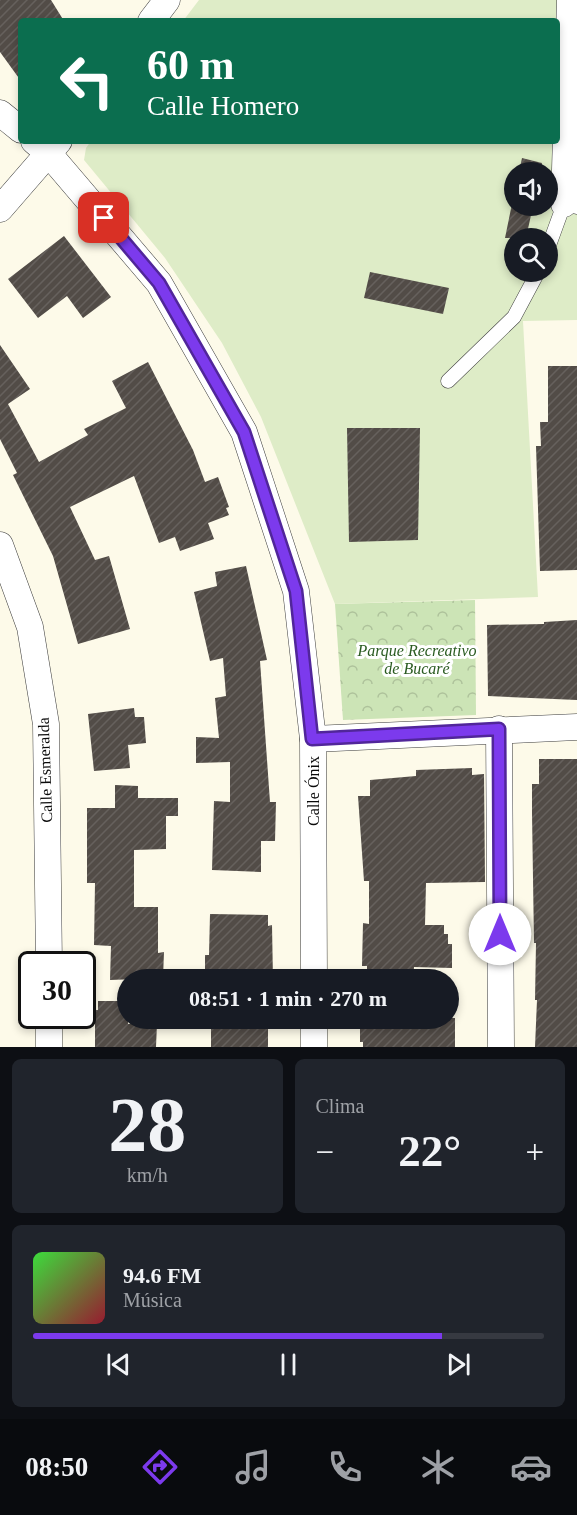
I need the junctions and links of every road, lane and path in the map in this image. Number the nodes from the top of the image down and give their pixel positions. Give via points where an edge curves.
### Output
1 (167, 0) edge
2 (570, 0) edge
3 (153, 18) edge
4 (0, 113) edge
5 (18, 128) edge
6 (47, 145) edge
7 (571, 206) edge
8 (0, 209) edge
9 (558, 230) edge
10 (533, 282) edge
11 (448, 381) dead end
12 (0, 546) edge
13 (577, 727) edge
14 (499, 729) junction
15 (312, 739) junction
16 (49, 951) edge
17 (314, 969) edge
18 (49, 1029) edge
19 (314, 1029) edge
20 (49, 1047) edge
21 (314, 1047) edge
22 (501, 1047) edge

1 - 3 street
2 - 7 street
4 - 5 street
6 - 8 street
6 - 15 street, Calle Ónix via 159,283 244,432 296,591
7 - 9 lane
10 - 11 lane via 514,317
12 - 16 street, Calle Esmeralda via 30,627 46,724
13 - 14 street
14 - 15 street
14 - 22 street
15 - 17 street, Calle Ónix
18 - 20 street
19 - 21 street

